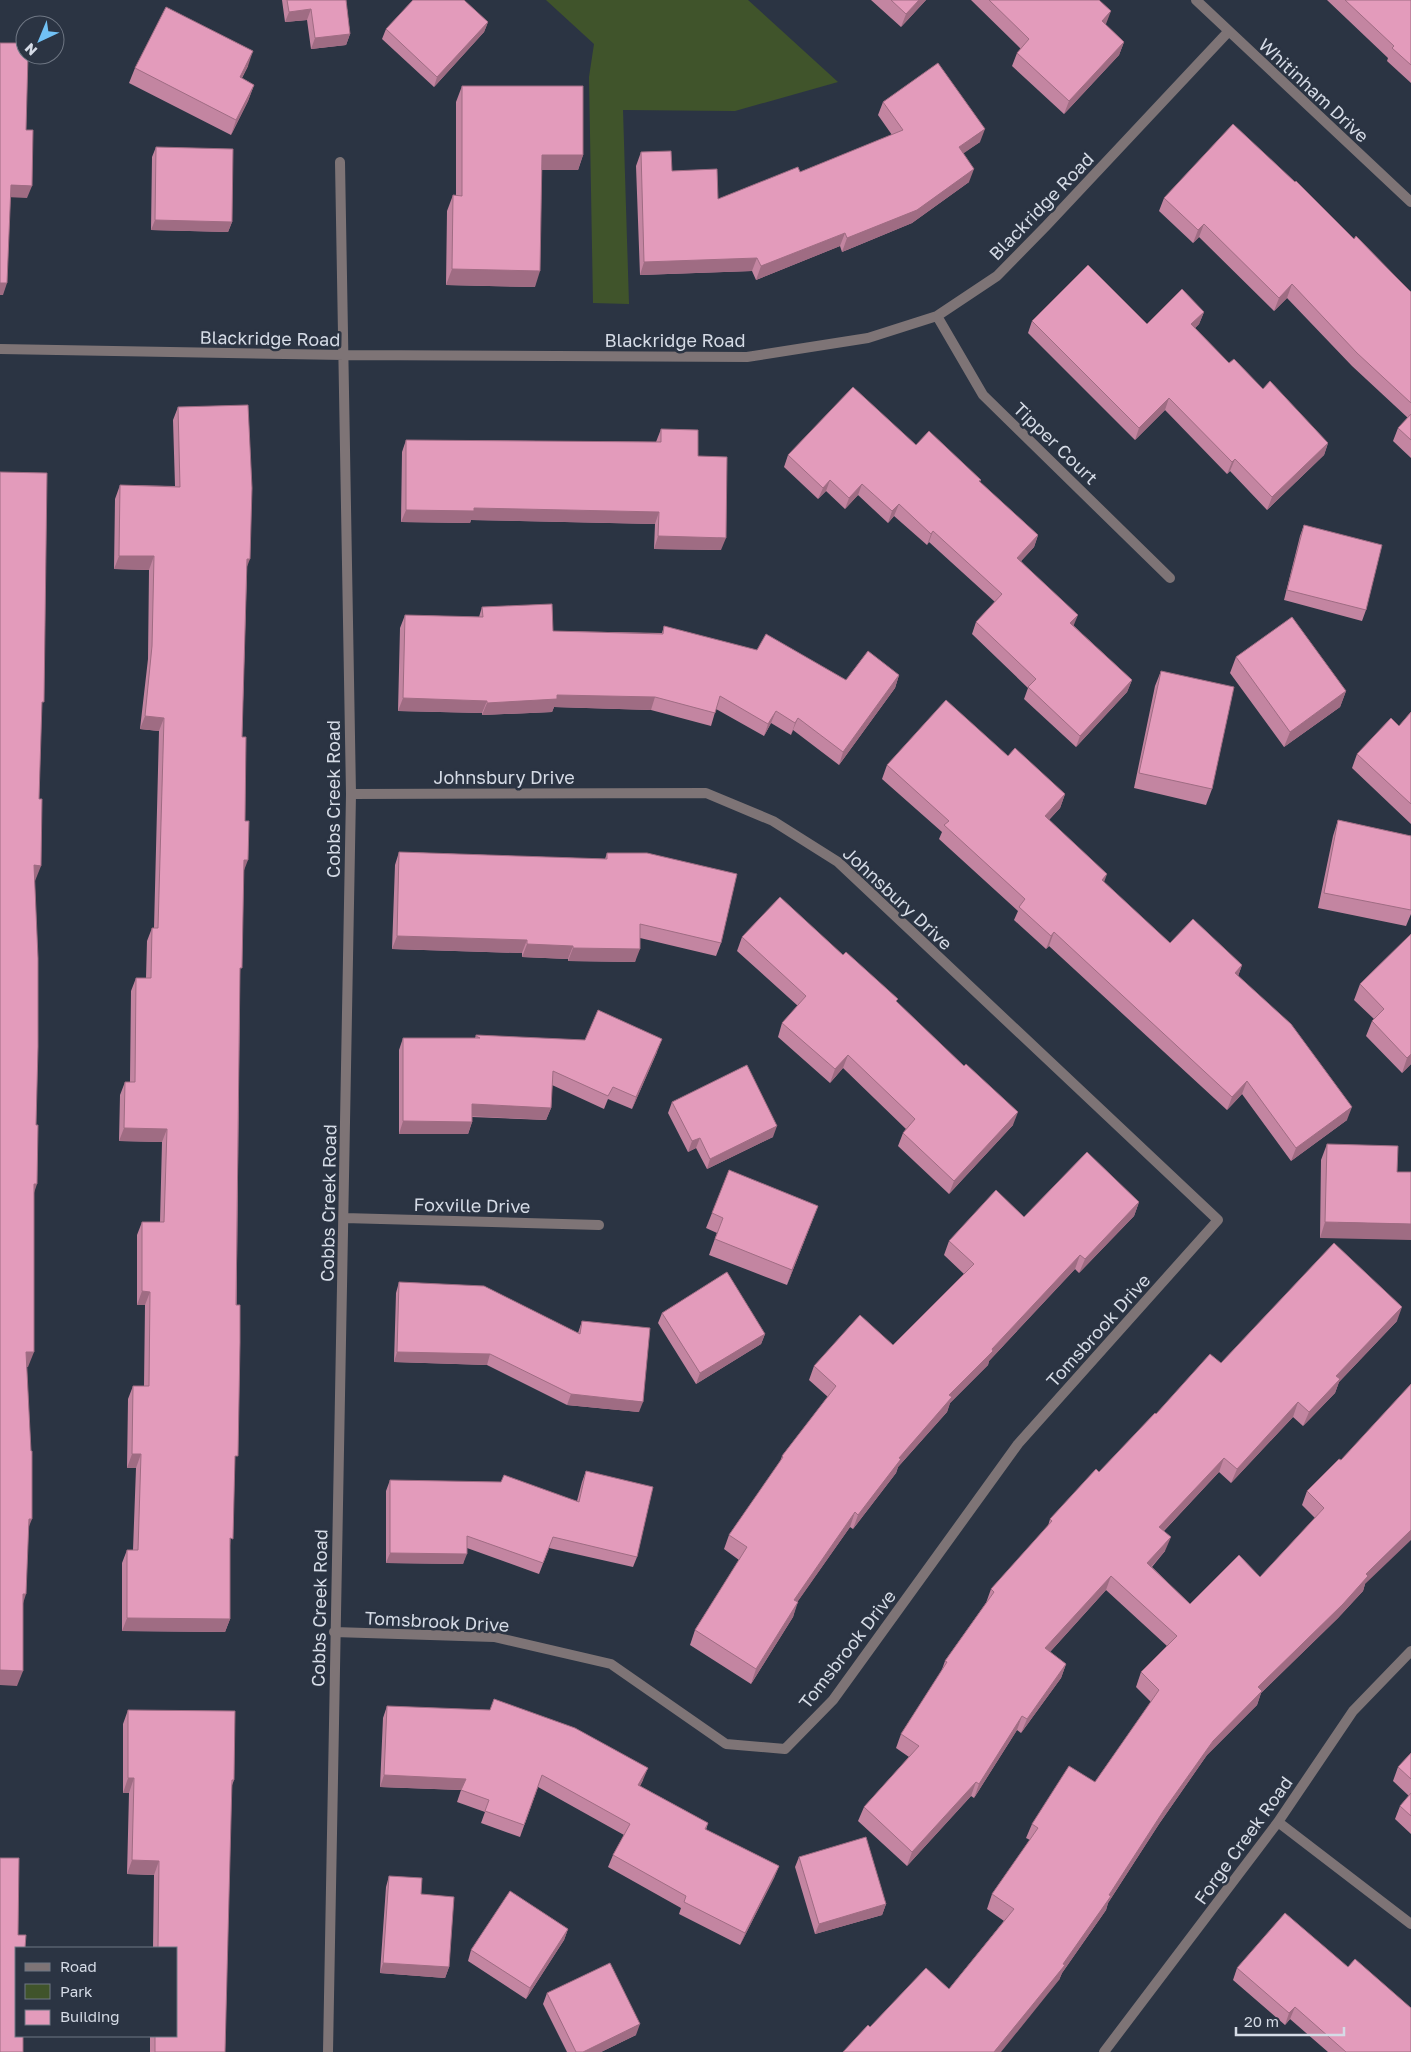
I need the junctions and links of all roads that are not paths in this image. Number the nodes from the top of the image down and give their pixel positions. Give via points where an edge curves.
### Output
1 (1196, 0) edge
2 (1228, 32) junction
3 (340, 162) dead end
4 (1411, 202) edge
5 (937, 316) junction
6 (0, 350) edge
7 (344, 355) junction
8 (1170, 578) dead end
9 (351, 794) junction
10 (344, 1218) junction
11 (1218, 1220) joint
12 (599, 1225) dead end
13 (334, 1632) junction
14 (1411, 1651) edge
15 (1278, 1822) junction
16 (1411, 1924) edge
17 (328, 2052) edge
18 (1104, 2052) edge

1 - 2 street, Whitinham Drive
2 - 4 street, Whitinham Drive
2 - 5 street, Blackridge Road via 997,276
3 - 7 street, Cobbs Creek Road
5 - 7 street, Blackridge Road via 868,338 747,357
5 - 8 street, Tipper Court via 984,395
6 - 7 street, Blackridge Road
7 - 9 street, Cobbs Creek Road
9 - 10 street, Cobbs Creek Road
9 - 11 street, Johnsbury Drive via 706,793 773,821 838,862
10 - 12 street, Foxville Drive
10 - 13 street, Cobbs Creek Road
11 - 13 street, Tomsbrook Drive via 1018,1444 833,1700 785,1749 726,1744 611,1664 494,1637
13 - 17 street, Cobbs Creek Road
14 - 15 street, Forge Creek Road via 1354,1711
15 - 16 street
15 - 18 street, Forge Creek Road

